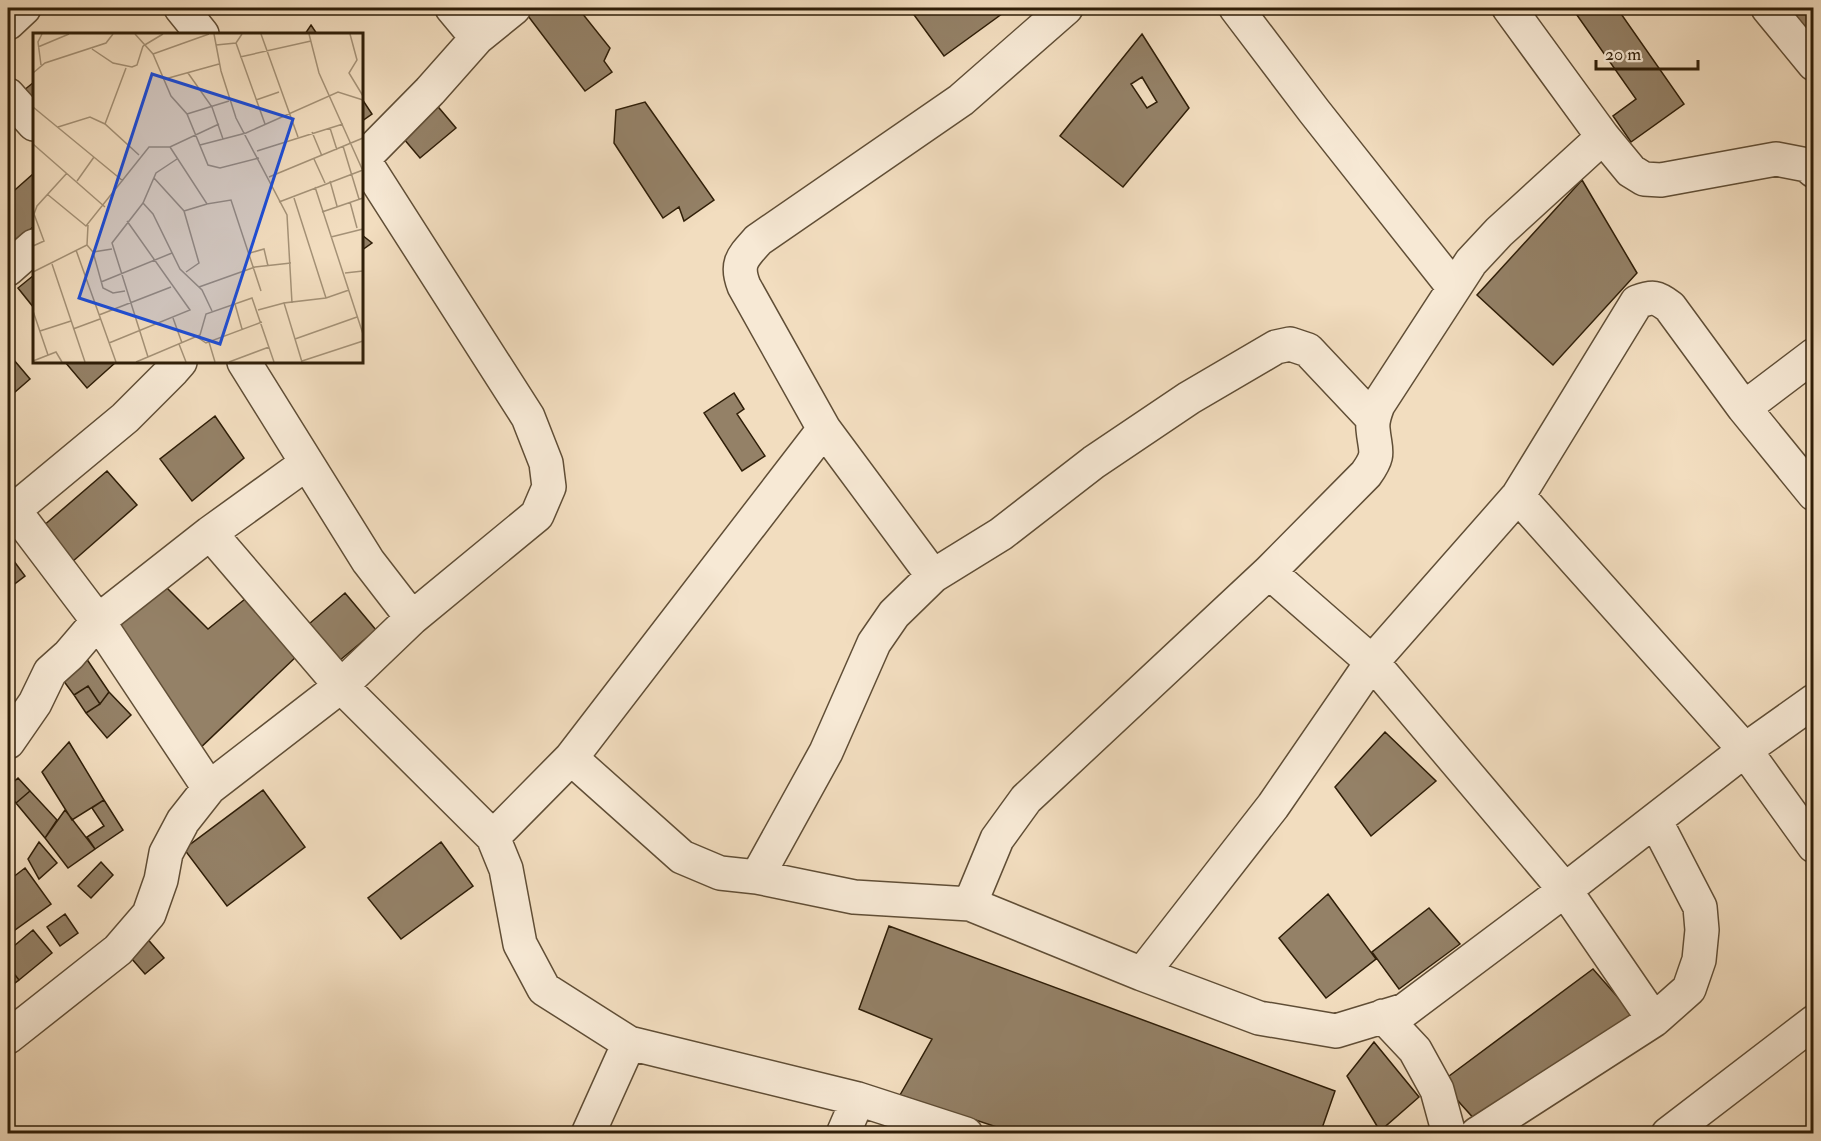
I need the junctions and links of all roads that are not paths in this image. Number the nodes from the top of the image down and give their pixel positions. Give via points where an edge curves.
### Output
1 (24, 8) edge
2 (181, 8) edge
3 (452, 8) edge
4 (514, 8) edge
5 (1066, 8) edge
6 (1236, 8) edge
7 (1509, 8) edge
8 (1768, 8) edge
9 (8, 23) edge
10 (201, 33) edge
11 (477, 38) junction
12 (1814, 64) edge
13 (8, 95) edge
14 (33, 123) edge
15 (1604, 137) junction
16 (363, 158) edge
17 (363, 161) edge
18 (1814, 171) edge
19 (33, 247) edge
20 (8, 268) edge
21 (1454, 288) junction
22 (1814, 355) edge
23 (179, 363) edge
24 (245, 363) edge
25 (1743, 408) junction
26 (1373, 419) junction
27 (824, 429) junction
28 (307, 463) junction
29 (1814, 494) edge
30 (1518, 496) junction
31 (11, 512) edge
32 (210, 533) junction
33 (1269, 572) junction
34 (933, 576) junction
35 (412, 618) junction
36 (98, 621) junction
37 (1372, 662) junction
38 (341, 686) junction
39 (1814, 701) edge
40 (8, 742) edge
41 (1745, 750) junction
42 (572, 758) junction
43 (209, 788) junction
44 (1655, 820) junction
45 (493, 837) junction
46 (1814, 846) edge
47 (757, 878) junction
48 (1565, 890) junction
49 (970, 904) junction
50 (1142, 974) junction
51 (1383, 1016) junction
52 (1654, 1020) junction
53 (1814, 1022) edge
54 (8, 1035) edge
55 (629, 1043) junction
56 (858, 1099) junction
57 (588, 1134) edge
58 (843, 1134) edge
59 (966, 1134) edge
60 (1449, 1134) edge
61 (1477, 1134) edge
62 (1668, 1134) edge

1 - 9 street
2 - 10 street
3 - 11 street
4 - 11 street
5 - 27 street via 962,100 758,240 742,259 739,273 744,286
6 - 21 street
7 - 15 street
8 - 12 street
11 - 16 street
13 - 14 street
15 - 18 street via 1631,171 1644,179 1660,180 1776,159 1807,165
15 - 21 street via 1499,232
17 - 35 street via 528,417 546,463 549,488 537,515
19 - 20 street
21 - 26 street via 1378,405
22 - 25 street
23 - 31 street via 125,418
24 - 28 street
25 - 29 street
25 - 30 street via 1670,307 1658,298 1647,298 1637,302
26 - 33 street via 1376,460
26 - 34 street via 1308,350 1290,344 1276,347 1189,398 1094,462 1001,534
27 - 34 street
27 - 42 street
28 - 32 street
28 - 35 street via 368,561
30 - 37 street
30 - 41 street
31 - 36 street
32 - 36 street
32 - 38 street
33 - 37 street
33 - 49 street via 1026,799 997,839
34 - 47 street via 894,614 874,644 826,752
35 - 38 street
36 - 40 street via 50,672 35,703
36 - 43 street
37 - 48 street
37 - 50 street via 1273,806
38 - 43 street
38 - 45 street
39 - 41 street
41 - 44 street
41 - 46 street
42 - 45 street
42 - 47 street via 682,857 720,873
43 - 54 street via 183,821 166,853 149,914 118,950
44 - 48 street
44 - 52 street via 1700,907 1702,930 1700,960 1689,989
45 - 55 street via 506,869 520,944 544,989
47 - 49 street via 854,897
48 - 51 street via 1405,1010
48 - 52 street
49 - 50 street
50 - 51 street via 1259,1018 1336,1030
51 - 60 street via 1415,1050 1437,1090
52 - 61 street
53 - 62 street
55 - 56 street
55 - 57 street
56 - 58 street
56 - 59 street

